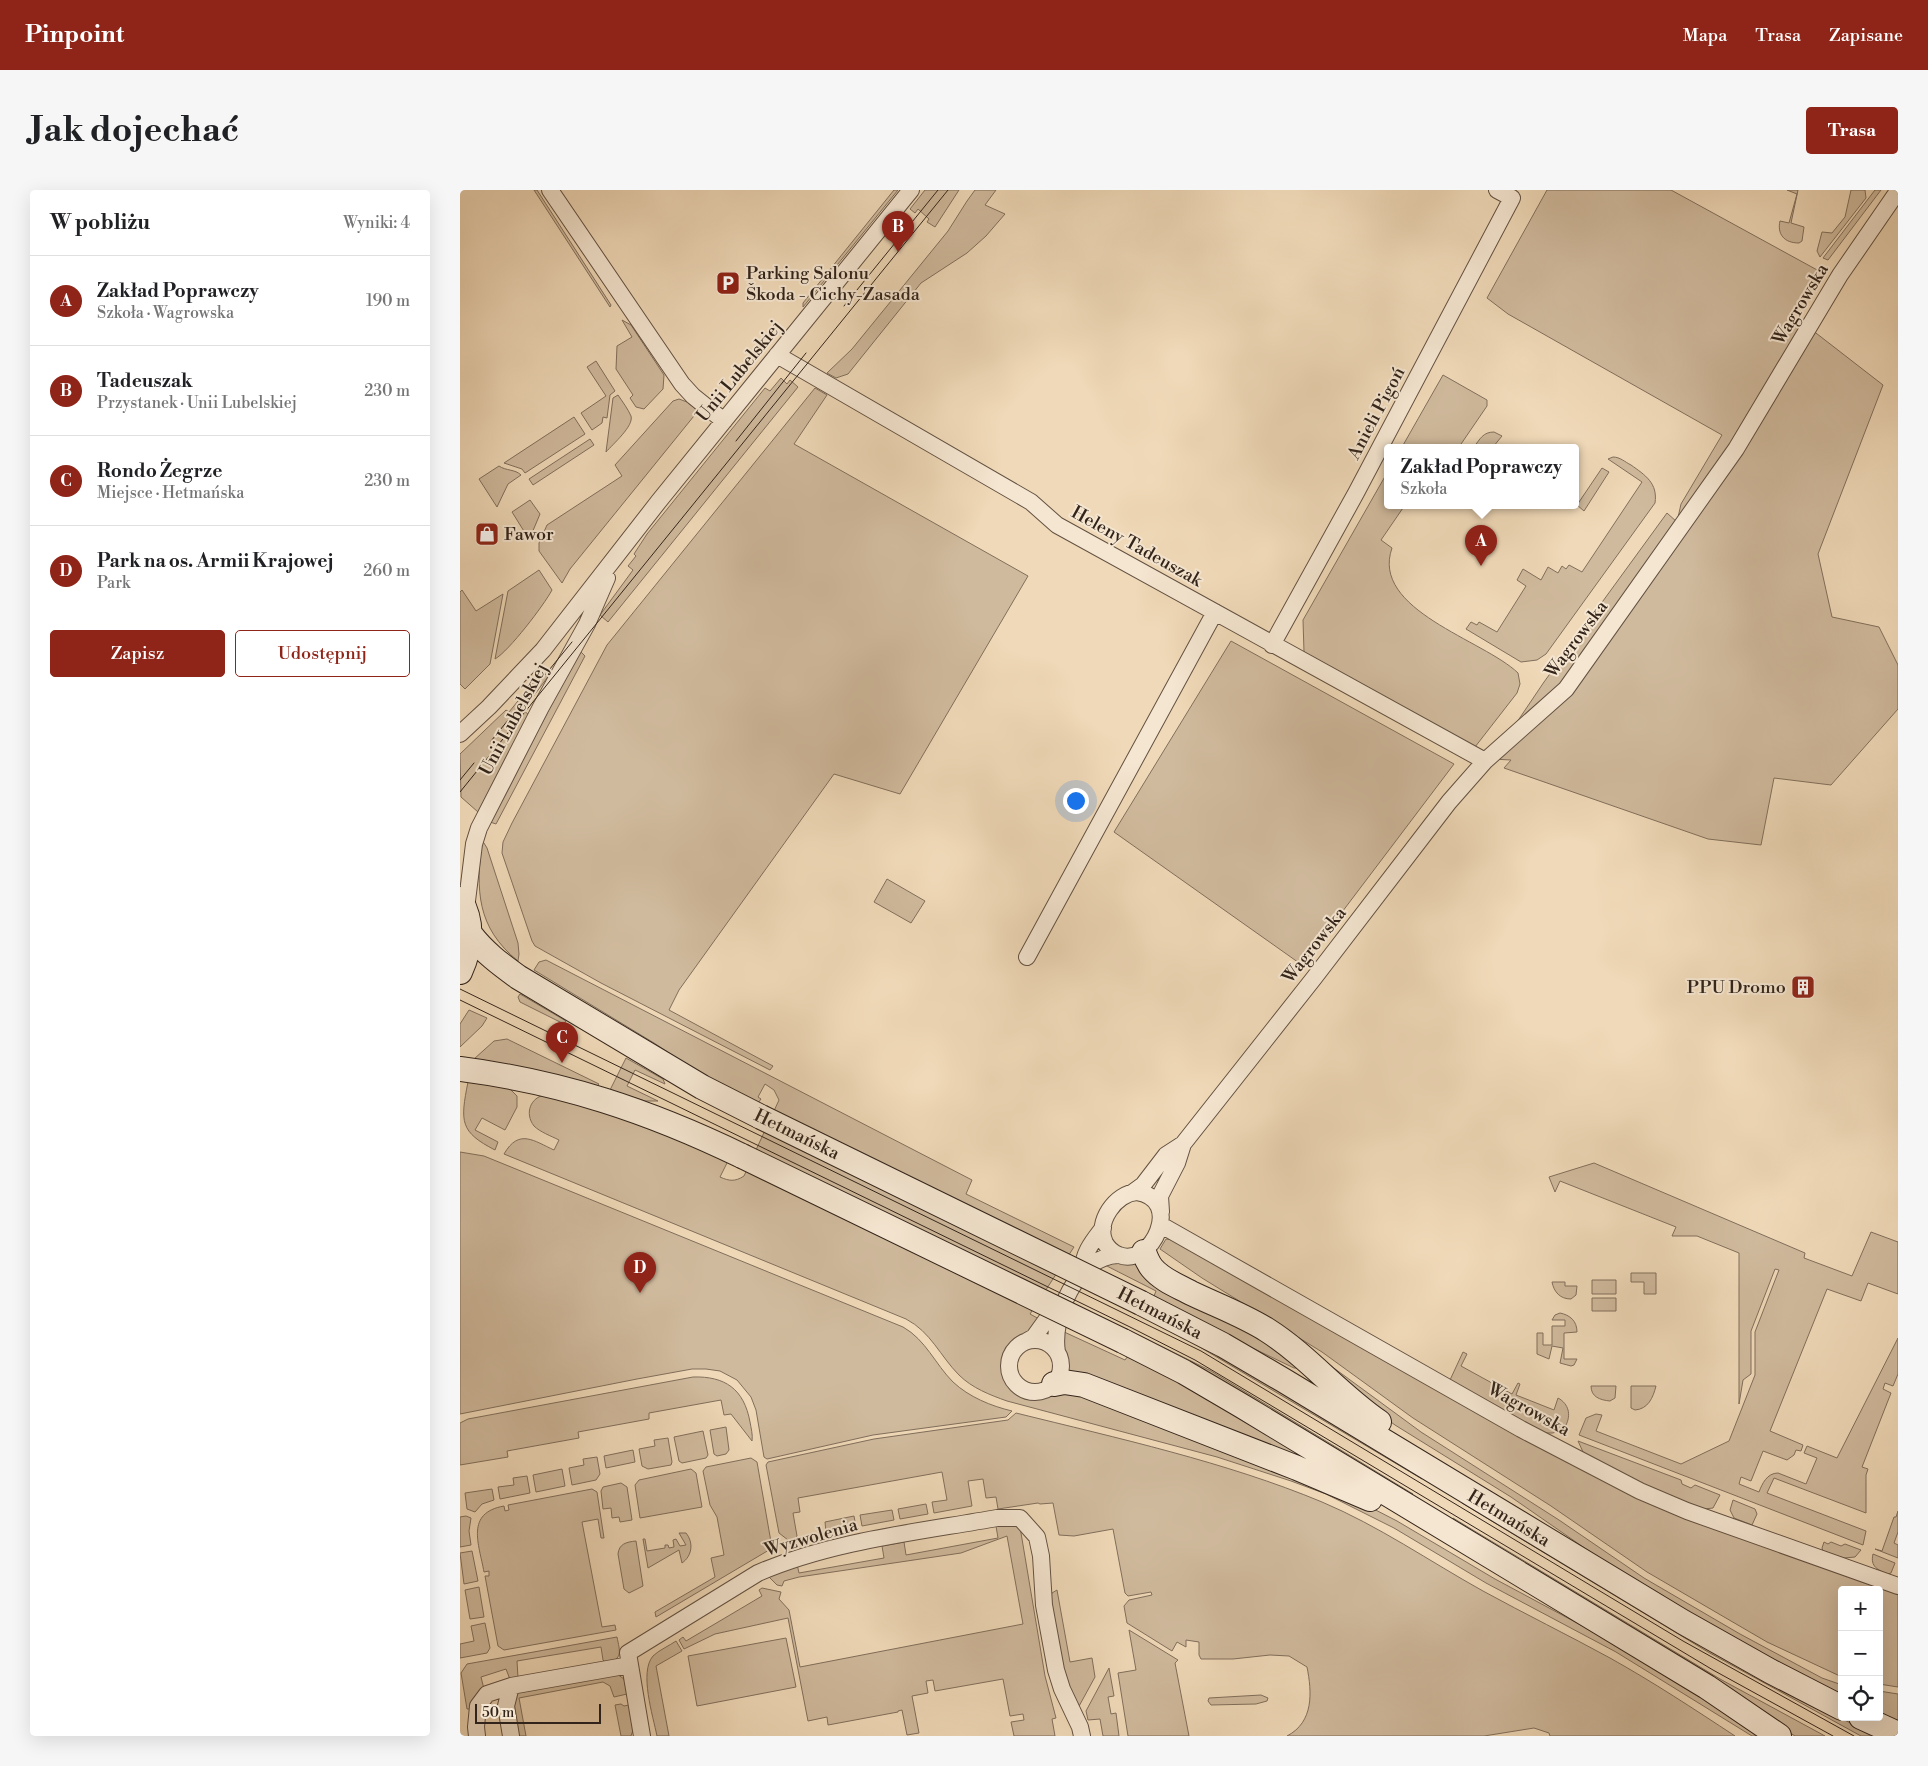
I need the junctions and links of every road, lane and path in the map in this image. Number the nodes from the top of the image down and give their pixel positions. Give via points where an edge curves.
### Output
1 (550, 190) edge
2 (911, 190) edge
3 (1497, 190) edge
4 (1898, 191) edge
5 (777, 355) junction
6 (724, 421) junction
7 (618, 555) junction
8 (1215, 612) junction
9 (1272, 645) junction
10 (460, 734) edge
11 (1485, 761) junction
12 (463, 904) edge
13 (471, 936) junction
14 (1027, 957) dead end
15 (460, 972) edge
16 (460, 1069) edge
17 (1183, 1144) junction
18 (1132, 1193) junction
19 (1161, 1218) junction
20 (1102, 1228) junction
21 (1144, 1252) junction
22 (1118, 1255) junction
23 (1083, 1271) junction
24 (1065, 1301) junction
25 (1027, 1341) junction
26 (1057, 1352) junction
27 (1054, 1384) junction
28 (1616, 1582) junction
29 (1898, 1586) edge
30 (1596, 1620) junction
31 (630, 1665) junction
32 (510, 1686) junction
33 (1838, 1706) edge
34 (1870, 1721) edge
35 (1898, 1734) edge
36 (477, 1736) edge
37 (511, 1736) edge
38 (642, 1736) edge
39 (1082, 1736) edge
40 (1779, 1736) edge

1 - 6 street via 682,384
2 - 5 street, Unii Lubelskiej
3 - 9 street, Anieli Pigoń via 1512,198
4 - 11 street, Wagrowska via 1840,275 1736,448 1566,689
5 - 6 street, Unii Lubelskiej
5 - 8 street, Heleny Tadeuszak via 1031,502 1057,525
6 - 7 street, Unii Lubelskiej
7 - 10 street, Unii Lubelskiej via 543,650
7 - 12 street, Unii Lubelskiej via 587,624 479,828
8 - 9 street, Heleny Tadeuszak
8 - 14 street
9 - 11 street, Heleny Tadeuszak
11 - 17 street, Wagrowska via 1449,802
12 - 13 street
13 - 15 street
13 - 28 street, Hetmańska, bridge via 518,977 702,1087 1223,1345
16 - 30 street, bridge via 528,1079 608,1101 696,1134 742,1156 1192,1377
17 - 18 street, Wagrowska via 1166,1155 1143,1185
17 - 19 street, Wagrowska via 1160,1196
18 - 19 street via 1150,1196
18 - 20 street via 1116,1202
19 - 21 street
19 - 29 street, Wagrowska via 1521,1429 1640,1491 1687,1511
20 - 22 street via 1106,1245
20 - 23 street via 1088,1248 1082,1262
21 - 22 street via 1131,1257
21 - 28 street via 1160,1275 1176,1286 1265,1328 1306,1358 1362,1410
22 - 23 street via 1102,1258
23 - 24 street
24 - 25 street
24 - 26 street via 1055,1335
25 - 26 street via 1040,1341
25 - 27 street via 1012,1354 1009,1367 1013,1380 1023,1389 1036,1392
26 - 27 street via 1061,1365
27 - 30 street via 1084,1385 1351,1490
28 - 33 street, Hetmańska via 1724,1646
30 - 40 street via 1707,1687
31 - 32 street
31 - 38 street
31 - 39 street, Wyzwolenia via 628,1653 758,1573 780,1563 836,1548 997,1518 1020,1518 1037,1537 1044,1606 1056,1670
32 - 36 street via 487,1694 478,1706
32 - 37 street via 506,1706
34 - 35 street

